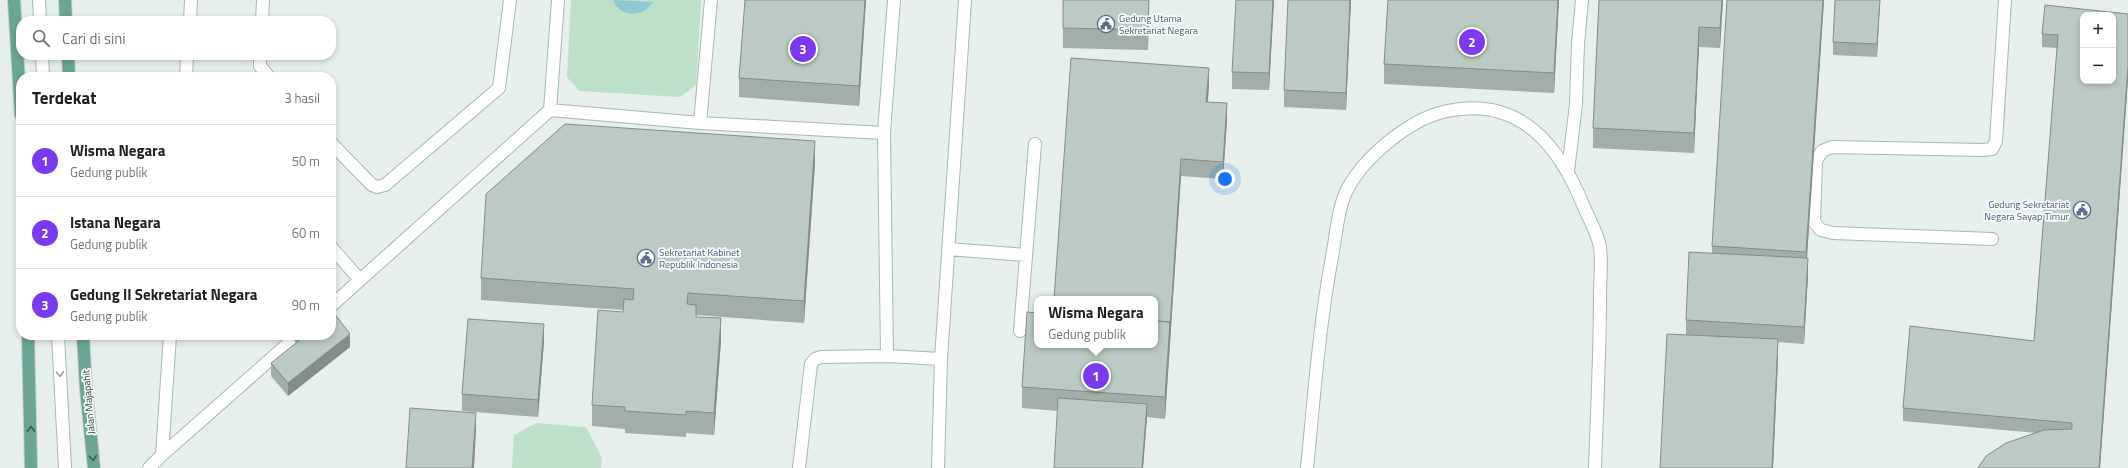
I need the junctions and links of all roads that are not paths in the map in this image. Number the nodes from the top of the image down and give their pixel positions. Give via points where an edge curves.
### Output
1 (14, 0) edge
2 (39, 0) edge
3 (65, 0) edge
4 (191, 0) edge
5 (263, 0) edge
6 (510, 0) edge
7 (558, 0) edge
8 (711, 0) edge
9 (894, 0) edge
10 (965, 0) edge
11 (1582, 0) edge
12 (2006, 0) edge
13 (40, 16) edge
14 (66, 16) edge
15 (190, 16) edge
16 (262, 16) edge
17 (16, 33) edge
18 (18, 60) edge
19 (42, 60) edge
20 (68, 60) edge
21 (187, 60) edge
22 (260, 60) edge
23 (18, 72) edge
24 (43, 72) edge
25 (70, 72) edge
26 (186, 72) edge
27 (265, 72) edge
28 (550, 110) junction
29 (700, 122) junction
30 (884, 133) junction
31 (1035, 144) dead end
32 (336, 148) edge
33 (1568, 171) junction
34 (1992, 239) dead end
35 (948, 249) junction
36 (336, 253) edge
37 (1026, 255) junction
38 (360, 280) junction
39 (336, 302) edge
40 (1020, 330) dead end
41 (28, 340) edge
42 (58, 340) edge
43 (83, 340) edge
44 (170, 340) edge
45 (292, 340) edge
46 (887, 356) junction
47 (941, 360) junction
48 (162, 455) junction
49 (31, 468) edge
50 (65, 468) edge
51 (94, 468) edge
52 (150, 468) edge
53 (799, 468) edge
54 (938, 468) edge
55 (1307, 468) edge
56 (1595, 468) edge

1 - 17 main road
2 - 13 lane
3 - 14 main road
4 - 15 lane
5 - 16 lane
6 - 32 lane via 499,88 385,185 372,185
7 - 28 lane
8 - 29 lane
9 - 30 lane
10 - 35 lane
11 - 33 lane via 1576,104
12 - 34 lane via 1996,142 1992,149 1832,148 1822,151 1816,161 1814,222 1821,230 1833,233
18 - 23 main road
19 - 24 lane
20 - 25 main road
21 - 26 lane
22 - 27 lane via 260,66
28 - 29 lane
28 - 38 lane
29 - 30 lane
30 - 46 lane
31 - 37 lane
33 - 55 lane via 1533,128 1505,112 1464,108 1442,112 1417,123 1393,138 1361,170 1346,194 1327,282
33 - 56 lane via 1600,246
35 - 37 lane
35 - 47 lane
36 - 38 lane
37 - 40 lane
38 - 39 lane
49 -> 41 main road
42 -> 50 lane
43 -> 51 main road, Jalan Majapahit
44 - 48 lane
45 - 48 lane
46 - 47 lane
46 - 53 lane via 821,357 811,364
47 - 54 lane
48 - 52 lane

